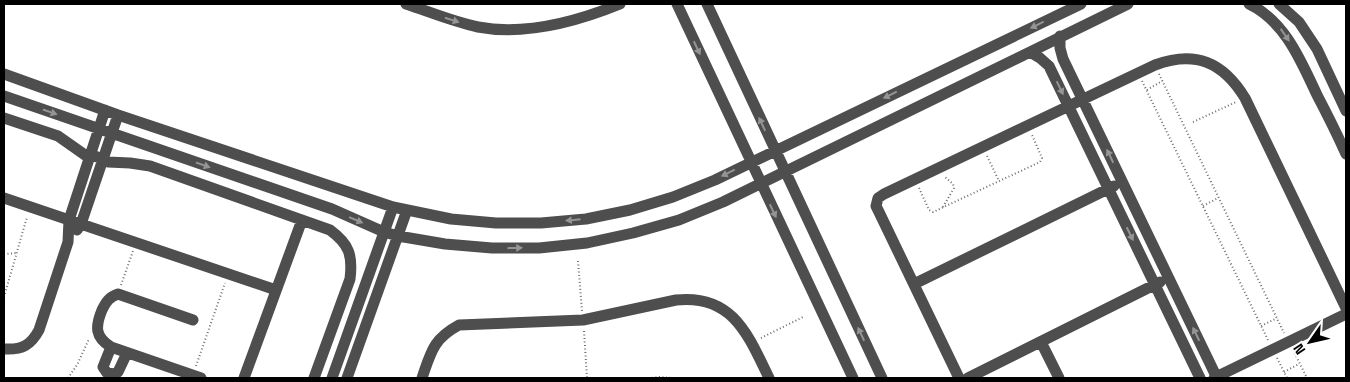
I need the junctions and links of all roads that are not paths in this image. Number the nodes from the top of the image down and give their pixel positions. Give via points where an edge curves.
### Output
1 (406, 4) edge
2 (620, 4) edge
3 (677, 4) edge
4 (707, 4) edge
5 (1081, 4) edge
6 (1128, 4) edge
7 (1249, 4) edge
8 (1280, 4) edge
9 (1060, 36) junction
10 (1030, 52) junction
11 (1063, 59) junction
12 (1049, 66) junction
13 (4, 74) edge
14 (4, 96) edge
15 (1082, 99) junction
16 (1068, 106) junction
17 (105, 110) junction
18 (1346, 111) edge
19 (118, 115) junction
20 (4, 118) edge
21 (99, 129) junction
22 (111, 134) junction
23 (775, 151) junction
24 (1346, 154) edge
25 (90, 156) junction
26 (102, 160) junction
27 (750, 162) junction
28 (85, 171) junction
29 (785, 173) junction
30 (97, 175) junction
31 (1122, 182) junction
32 (761, 185) junction
33 (1108, 189) junction
34 (4, 198) edge
35 (393, 208) junction
36 (407, 210) junction
37 (69, 220) junction
38 (302, 220) junction
39 (81, 224) junction
40 (384, 232) junction
41 (398, 236) junction
42 (68, 242) junction
43 (1169, 278) junction
44 (914, 284) junction
45 (1155, 285) junction
46 (276, 290) junction
47 (1346, 308) edge
48 (1346, 314) edge
49 (193, 320) dead end
50 (1041, 342) junction
51 (111, 347) junction
52 (5, 349) edge
53 (128, 353) junction
54 (197, 377) edge
55 (244, 378) edge
56 (314, 378) edge
57 (332, 378) edge
58 (347, 378) edge
59 (422, 378) edge
60 (769, 378) edge
61 (852, 378) edge
62 (882, 378) edge
63 (959, 378) edge
64 (968, 378) edge
65 (1059, 378) edge
66 (1200, 378) edge
67 (1215, 378) edge

1 -> 2 street via 462,23 504,29 541,27 577,20
3 -> 27 street
23 -> 4 street
5 -> 23 street
6 - 9 street
7 -> 24 street via 1280,29 1299,56
8 - 18 street via 1299,22 1316,49
9 - 10 street
9 - 11 street
10 - 12 street
10 - 29 street
11 - 12 street
11 - 15 street
12 -> 16 street
13 - 17 street
14 -> 21 street
15 - 16 street
31 -> 15 street
15 - 47 street via 1168,60 1199,60 1226,74 1245,98
16 - 33 street
16 - 44 street via 878,198 876,206
17 - 19 street
17 - 21 street
19 - 22 street
19 - 35 street
20 - 25 street via 58,136 80,153
21 - 22 street
21 - 25 street
22 - 26 street
22 -> 40 street via 332,209
23 - 27 street
23 - 29 street
25 - 26 street
25 - 28 street
26 - 30 street
26 - 38 street via 150,166
27 - 32 street
27 -> 36 street via 673,197 586,219 496,223 451,219
28 - 30 street
28 - 37 street
29 - 32 street
62 -> 29 street
30 - 39 street
31 - 33 street
31 - 43 street
41 -> 32 street via 492,248 540,248 587,243 679,220
32 -> 61 street
33 - 44 street
33 -> 45 street
34 - 37 street
35 - 36 street
35 - 40 street
36 - 41 street
37 - 39 street
37 - 42 street
38 - 46 street
38 - 56 street via 330,230 341,238 349,250 352,264 350,279
39 - 42 street
39 - 46 street
40 - 41 street
40 - 57 street
41 - 58 street
42 - 52 street via 34,340 26,347
43 - 45 street
67 -> 43 street
44 - 63 street
45 - 50 street
45 - 66 street
46 - 55 street
48 - 67 street
49 - 51 street via 118,294 111,296 97,323 100,337
50 - 64 street
50 - 65 street
51 - 53 street
51 - 53 street via 103,366 107,373 118,372
53 - 54 street
59 - 60 street via 436,342 459,325 583,320 690,298 718,306 741,324

